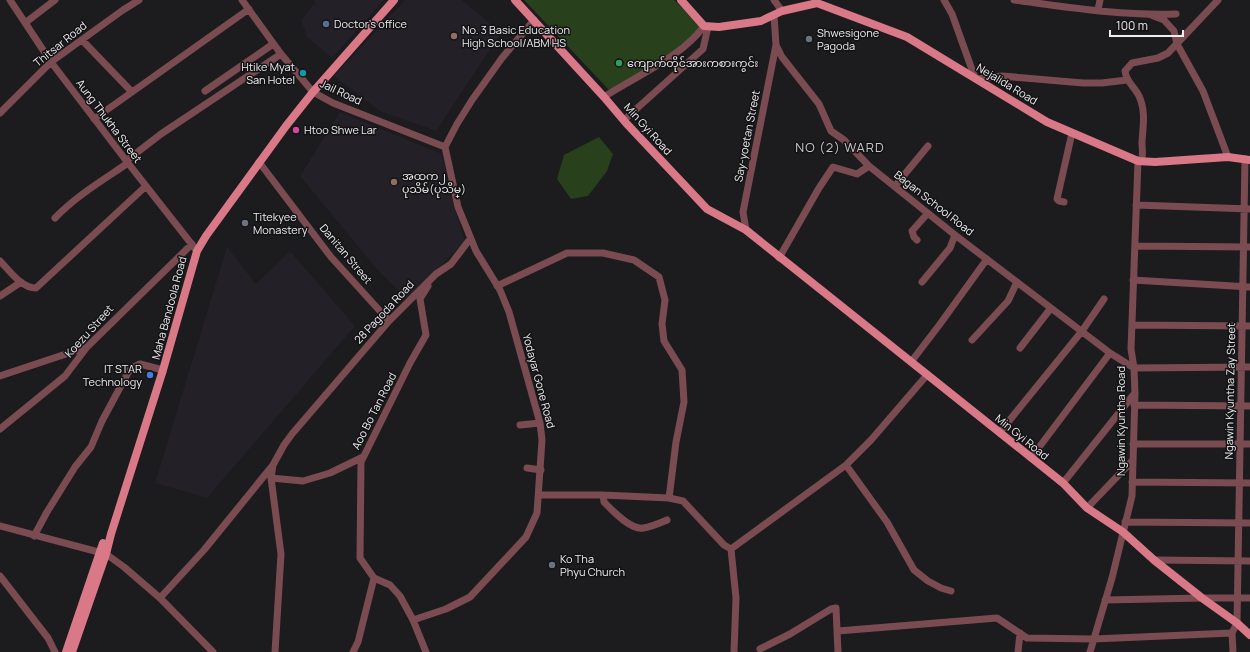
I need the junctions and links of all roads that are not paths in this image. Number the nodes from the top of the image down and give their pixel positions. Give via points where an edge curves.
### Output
1 (10, 0) edge
2 (55, 0) edge
3 (139, 0) edge
4 (242, 0) edge
5 (386, 0) edge
6 (394, 0) edge
7 (515, 0) edge
8 (681, 0) edge
9 (774, 0) edge
10 (944, 0) edge
11 (1015, 0) edge
12 (1100, 0) edge
13 (1218, 0) edge
14 (817, 2) edge
15 (249, 9) junction
16 (782, 10) junction
17 (1098, 10) junction
18 (1176, 14) dead end
19 (774, 15) junction
20 (1151, 15) junction
21 (534, 20) junction
22 (25, 23) junction
23 (706, 26) junction
24 (82, 40) junction
25 (273, 44) junction
26 (1177, 44) junction
27 (776, 45) junction
28 (281, 54) junction
29 (51, 62) junction
30 (976, 79) junction
31 (1127, 80) junction
32 (311, 90) junction
33 (205, 91) dead end
34 (132, 92) junction
35 (604, 97) junction
36 (0, 113) edge
37 (94, 119) junction
38 (624, 120) junction
39 (1072, 133) junction
40 (928, 146) dead end
41 (445, 147) junction
42 (1228, 158) junction
43 (1247, 159) edge
44 (127, 162) junction
45 (259, 162) junction
46 (1138, 162) junction
47 (869, 166) junction
48 (146, 186) junction
49 (895, 186) junction
50 (1064, 202) dead end
51 (1136, 205) junction
52 (1247, 209) edge
53 (928, 213) junction
54 (56, 218) dead end
55 (746, 230) junction
56 (955, 235) junction
57 (470, 239) junction
58 (917, 240) dead end
59 (1135, 246) junction
60 (194, 247) junction
61 (1247, 247) edge
62 (779, 258) junction
63 (986, 258) junction
64 (0, 261) edge
65 (436, 274) junction
66 (1134, 280) junction
67 (21, 282) junction
68 (922, 282) dead end
69 (1017, 282) junction
70 (497, 286) junction
71 (1246, 287) edge
72 (0, 296) edge
73 (1104, 299) dead end
74 (1051, 308) junction
75 (389, 320) junction
76 (1132, 324) junction
77 (1246, 326) edge
78 (1082, 331) junction
79 (972, 340) dead end
80 (87, 347) junction
81 (1020, 348) dead end
82 (1110, 353) junction
83 (910, 362) junction
84 (1241, 367) junction
85 (1250, 367) edge
86 (1134, 368) junction
87 (161, 370) junction
88 (927, 374) junction
89 (0, 376) edge
90 (1134, 394) junction
91 (1134, 405) junction
92 (1241, 406) junction
93 (1250, 406) edge
94 (540, 423) junction
95 (520, 425) dead end
96 (0, 429) edge
97 (1000, 432) junction
98 (1133, 444) junction
99 (1240, 444) junction
100 (1250, 444) edge
101 (363, 457) junction
102 (1031, 458) junction
103 (1133, 460) junction
104 (273, 465) junction
105 (846, 465) junction
106 (527, 468) dead end
107 (541, 470) junction
108 (271, 478) junction
109 (1132, 482) junction
110 (1063, 483) junction
111 (1239, 483) junction
112 (1250, 483) edge
113 (540, 495) junction
114 (604, 495) junction
115 (669, 498) junction
116 (1087, 508) junction
117 (668, 520) dead end
118 (1125, 522) junction
119 (1250, 523) edge
120 (1239, 524) junction
121 (0, 526) edge
122 (1123, 532) junction
123 (34, 536) junction
124 (730, 549) junction
125 (103, 554) junction
126 (1154, 560) junction
127 (1250, 561) edge
128 (1238, 562) junction
129 (0, 576) edge
130 (374, 578) junction
131 (951, 591) dead end
132 (160, 598) junction
133 (1202, 598) junction
134 (1250, 598) edge
135 (1238, 599) junction
136 (1106, 600) junction
137 (413, 620) junction
138 (1237, 623) junction
139 (838, 631) junction
140 (1020, 633) junction
141 (1232, 633) junction
142 (1250, 635) edge
143 (1094, 639) junction
144 (760, 649) dead end
145 (54, 652) edge
146 (66, 652) edge
147 (72, 652) edge
148 (213, 652) edge
149 (275, 652) edge
150 (353, 652) edge
151 (426, 652) edge
152 (734, 652) edge
153 (838, 652) edge
154 (1018, 652) edge
155 (1090, 652) edge
156 (1233, 652) edge

1 - 22 street, Aung Thukha Street
2 - 22 street
3 - 24 street, Thitsar Road
4 - 15 street, Jail Road
5 - 32 main road, Maha Bandoola Road
6 - 32 main road, Maha Bandoola Road
7 - 21 main road, Min Gyi Road
8 - 23 main road
9 - 16 street
10 - 30 street via 952,14
11 - 17 street
12 - 17 street
13 - 26 street
14 - 16 main road, Nejalida Road
14 - 30 main road, Nejalida Road via 907,38
15 - 25 street, Jail Road
15 - 34 street
16 - 19 main road, Nejalida Road
17 - 20 street
18 - 20 street
19 - 23 main road, Nejalida Road via 761,21 719,27
19 - 27 street, Bagan School Road
20 - 26 street via 1164,20 1174,31
21 - 35 main road, Min Gyi Road
21 - 41 street via 502,58 472,100
22 - 29 street, Aung Thukha Street
23 - 35 street via 680,50
23 - 38 street via 703,49
24 - 29 street, Thitsar Road
24 - 34 street
25 - 28 street, Jail Road
25 - 33 street
26 - 31 street via 1158,58 1132,63 1125,72
26 - 42 street via 1203,91
27 - 47 street, Bagan School Road via 782,57 819,104 831,131 844,140
27 - 55 street, Say-yoetan Street via 743,212
28 - 32 street, Jail Road
28 - 44 street via 161,134
29 - 36 street, Thitsar Road
29 - 37 street, Aung Thukha Street
30 - 31 street via 1002,76 1083,83
30 - 39 main road, Nejalida Road via 1047,122
31 - 46 street, Ngawin Kyuntha Road via 1138,94 1143,109 1143,153
32 - 41 street, Jail Road via 333,102
32 - 45 main road, Maha Bandoola Road
32 - 60 main road, Maha Bandoola Road via 256,158
34 - 37 street
35 - 38 main road, Min Gyi Road
37 - 44 street, Aung Thukha Street
38 - 55 main road, Min Gyi Road via 707,209
39 - 46 main road, Nejalida Road
39 - 50 street via 1057,199
40 - 49 street
41 - 57 street via 458,207
42 - 43 main road, Nejalida Road
42 - 46 main road, Nejalida Road
43 - 52 street, Ngawin Kyuntha Zay Street
44 - 48 street, Aung Thukha Street
44 - 54 street via 88,190
45 - 60 main road, Maha Bandoola Road
45 - 75 street, Danitan Street via 331,257
46 - 51 street, Ngawin Kyuntha Road
47 - 49 street, Bagan School Road
47 - 62 street via 857,174 833,167
48 - 60 street, Aung Thukha Street
48 - 67 street via 36,288
49 - 53 street, Bagan School Road
51 - 52 street
51 - 59 street, Ngawin Kyuntha Road
52 - 61 street, Ngawin Kyuntha Zay Street
53 - 56 street, Bagan School Road
53 - 58 street via 912,231
55 - 62 main road, Min Gyi Road
56 - 63 street, Bagan School Road
56 - 68 street via 950,248
57 - 65 street, 28 Pagoda Road via 451,264
57 - 70 street, Yodayar Gone Road
59 - 61 street
59 - 66 street, Ngawin Kyuntha Road
60 - 80 street, Koezu Street
60 - 87 main road, Maha Bandoola Road
61 - 71 street, Ngawin Kyuntha Zay Street
62 - 83 main road, Min Gyi Road
63 - 69 street, Bagan School Road
63 - 83 street
64 - 67 street
65 - 75 street, 28 Pagoda Road
65 - 101 street, Aoo Bo Tan Road via 420,299 426,335
66 - 71 street
66 - 76 street, Ngawin Kyuntha Road
67 - 72 street
69 - 74 street, Bagan School Road
69 - 79 street via 1008,301
70 - 94 street, Yodayar Gone Road via 509,312
70 - 115 street via 566,254 603,253 634,260 659,277 665,300 662,324 664,341 682,370 684,402
71 - 77 street, Ngawin Kyuntha Zay Street
73 - 78 street
74 - 78 street, Bagan School Road
74 - 81 street
75 - 104 street, 28 Pagoda Road via 292,434
76 - 77 street
76 - 86 street, Ngawin Kyuntha Road via 1131,349
77 - 84 street, Ngawin Kyuntha Zay Street
78 - 82 street, Bagan School Road
78 - 97 street
80 - 89 street
80 - 96 street, Koezu Street via 65,376
82 - 86 street, Bagan School Road
82 - 102 street
83 - 88 main road, Min Gyi Road
84 - 85 street
84 - 86 street
84 - 92 street, Ngawin Kyuntha Zay Street
86 - 90 street, Ngawin Kyuntha Road
87 - 123 street via 140,364 130,369 90,447 75,466
87 - 125 main road, Maha Bandoola Road
88 - 97 main road, Min Gyi Road
88 - 105 street via 871,440
90 - 91 street, Ngawin Kyuntha Road
90 - 110 street
91 - 92 street
91 - 98 street, Ngawin Kyuntha Road
92 - 93 street
92 - 99 street, Ngawin Kyuntha Zay Street
94 - 95 street
94 - 107 street, Yodayar Gone Road
97 - 102 main road, Min Gyi Road
98 - 99 street
98 - 103 street, Ngawin Kyuntha Road
99 - 100 street
99 - 111 street, Ngawin Kyuntha Zay Street
101 - 108 street via 330,473 303,481
101 - 130 street, Aoo Bo Tan Road via 360,558
102 - 110 main road, Min Gyi Road
103 - 109 street, Ngawin Kyuntha Road
103 - 116 street
104 - 108 street
104 - 132 street, 28 Pagoda Road via 204,550
105 - 124 street
105 - 131 street via 887,522 914,570 928,581
106 - 107 street
107 - 113 street, Yodayar Gone Road
108 - 149 street via 281,554
109 - 111 street
109 - 118 street, Ngawin Kyuntha Road via 1132,496
110 - 116 main road, Min Gyi Road
111 - 112 street
111 - 120 street, Ngawin Kyuntha Zay Street
113 - 114 street
113 - 137 street, Yodayar Gone Road via 537,513 526,537 470,597 446,609
114 - 115 street
114 - 117 street via 604,502 619,517 632,525 641,528
115 - 124 street via 683,500
116 - 122 main road, Min Gyi Road
118 - 120 street
118 - 122 street, Ngawin Kyuntha Road
119 - 120 street
120 - 128 street, Ngawin Kyuntha Zay Street
121 - 123 street
122 - 126 main road, Min Gyi Road
122 - 136 street, Ngawin Kyuntha Road
123 - 125 street
124 - 152 street via 736,598
125 - 132 street via 124,567
125 - 146 main road, Maha Bandoola Road
125 - 147 main road, Maha Bandoola Road
126 - 128 street
126 - 133 main road, Min Gyi Road
127 - 128 street
128 - 135 street, Ngawin Kyuntha Zay Street
129 - 145 street via 48,638
130 - 137 street, Aoo Bo Tan Road via 390,586 400,596
130 - 150 street via 358,642
132 - 148 street
133 - 135 street
133 - 136 street
133 - 138 main road, Min Gyi Road
134 - 135 street
135 - 138 street, Ngawin Kyuntha Zay Street
136 - 143 street, Ngawin Kyuntha Road
137 - 151 street, Aoo Bo Tan Road
138 - 141 street
138 - 142 main road, Min Gyi Road
139 - 140 street via 997,618
139 - 144 street via 836,608
139 - 153 street
140 - 143 street via 1027,638
140 - 154 street
141 - 143 street
141 - 156 street
143 - 155 street, Ngawin Kyuntha Road

